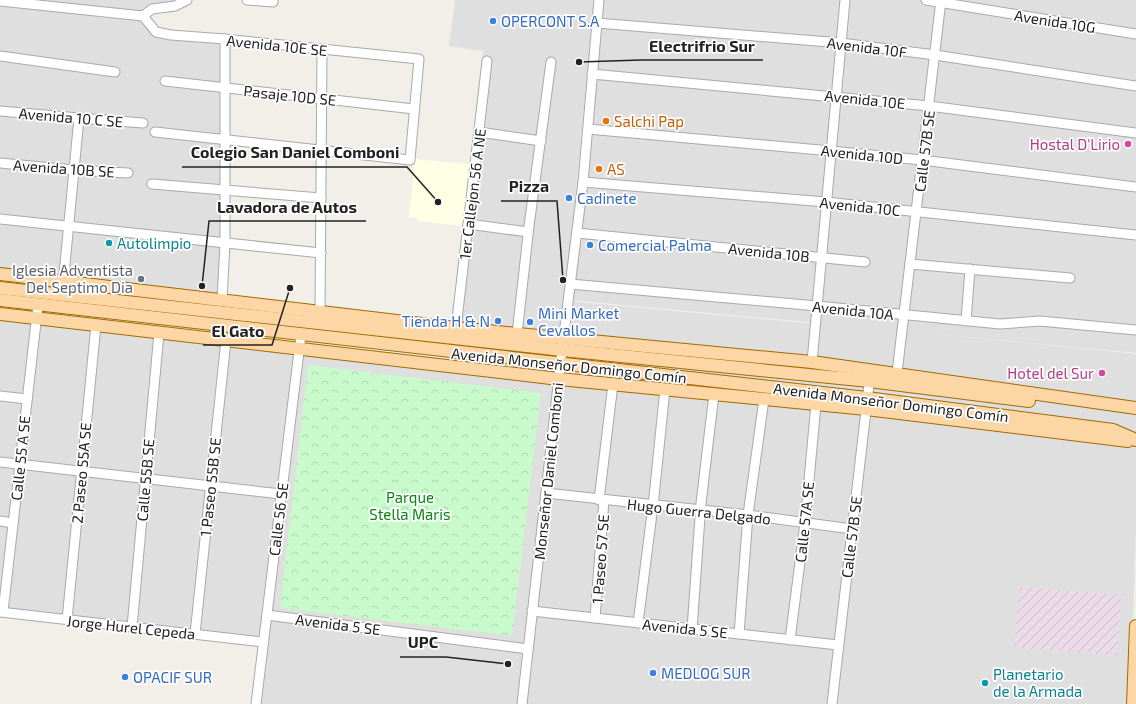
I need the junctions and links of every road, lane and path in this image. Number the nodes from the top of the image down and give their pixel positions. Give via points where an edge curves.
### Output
1 (187, 0) edge
2 (247, 0) edge
3 (599, 0) edge
4 (845, 0) edge
5 (926, 0) edge
6 (2, 1) edge
7 (273, 1) edge
8 (941, 1) edge
9 (58, 4) edge
10 (143, 16) junction
11 (596, 23) junction
12 (1136, 34) edge
13 (225, 39) junction
14 (841, 43) junction
15 (322, 49) junction
16 (935, 55) junction
17 (0, 56) edge
18 (487, 61) dead end
19 (551, 62) dead end
20 (115, 72) dead end
21 (592, 74) junction
22 (165, 81) dead end
23 (1136, 86) edge
24 (225, 88) junction
25 (836, 96) junction
26 (321, 99) junction
27 (929, 106) junction
28 (414, 109) junction
29 (0, 111) edge
30 (79, 118) junction
31 (143, 122) dead end
32 (588, 129) junction
33 (155, 132) dead end
34 (479, 132) junction
35 (1136, 133) edge
36 (225, 140) junction
37 (541, 141) junction
38 (321, 150) junction
39 (831, 151) junction
40 (922, 160) junction
41 (0, 163) edge
42 (74, 170) junction
43 (128, 173) dead end
44 (583, 182) junction
45 (152, 184) dead end
46 (1136, 187) edge
47 (225, 191) junction
48 (321, 198) junction
49 (826, 202) junction
50 (916, 211) junction
51 (0, 219) edge
52 (468, 224) junction
53 (68, 226) junction
54 (528, 232) junction
55 (577, 233) junction
56 (1136, 235) edge
57 (224, 243) junction
58 (321, 253) junction
59 (821, 257) junction
60 (865, 262) dead end
61 (910, 264) junction
62 (970, 269) junction
63 (0, 274) edge
64 (1070, 278) dead end
65 (63, 282) junction
66 (570, 284) junction
67 (0, 288) edge
68 (62, 295) junction
69 (0, 300) edge
70 (222, 300) junction
71 (38, 305) junction
72 (817, 306) junction
73 (320, 312) junction
74 (0, 314) edge
75 (904, 315) junction
76 (36, 319) junction
77 (966, 321) junction
78 (96, 325) junction
79 (456, 328) junction
80 (1136, 330) edge
81 (159, 333) junction
82 (516, 334) junction
83 (301, 335) junction
84 (226, 340) junction
85 (563, 344) junction
86 (298, 348) junction
87 (812, 362) junction
88 (560, 363) junction
89 (897, 373) junction
90 (870, 375) junction
91 (559, 379) junction
92 (613, 384) junction
93 (665, 389) junction
94 (714, 394) junction
95 (0, 396) edge
96 (27, 399) junction
97 (764, 399) junction
98 (816, 404) junction
99 (867, 404) junction
100 (1136, 409) edge
101 (1136, 441) edge
102 (0, 462) edge
103 (20, 465) junction
104 (82, 472) junction
105 (145, 479) junction
106 (210, 486) junction
107 (546, 493) junction
108 (281, 494) junction
109 (602, 500) junction
110 (653, 506) junction
111 (700, 510) junction
112 (748, 515) junction
113 (0, 521) edge
114 (13, 523) junction
115 (805, 523) junction
116 (852, 529) junction
117 (532, 611) junction
118 (1, 612) edge
119 (267, 615) junction
120 (595, 618) junction
121 (67, 620) junction
122 (638, 623) junction
123 (1136, 626) edge
124 (132, 627) junction
125 (692, 629) junction
126 (195, 634) junction
127 (739, 634) junction
128 (790, 640) junction
129 (263, 642) junction
130 (838, 645) junction
131 (528, 649) junction
132 (256, 704) edge
133 (522, 704) edge
134 (832, 704) edge
135 (1133, 704) edge

1 - 10 street via 176,6 152,9
2 - 7 street
3 - 11 street, Monseñor Daniel Comboni
4 - 14 street
5 - 8 street, Avenida 10G
6 - 9 street
8 - 12 street, Avenida 10G
8 - 16 street, Calle 57B SE
9 - 10 street
10 - 13 street, Avenida 10E SE via 156,32
11 - 14 street, Avenida 10F
11 - 21 street, Monseñor Daniel Comboni
13 - 15 street, Avenida 10E SE
13 - 24 street
14 - 16 street, Avenida 10F
14 - 25 street
15 - 26 street
15 - 28 street, Avenida 10E SE via 419,59
16 - 23 street, Avenida 10F
16 - 27 street, Calle 57B SE
17 - 20 street
18 - 34 street, 1er Callejon 56 A NE
19 - 37 street
21 - 25 street, Avenida 10E
21 - 32 street, Monseñor Daniel Comboni
22 - 24 street, Pasaje 10D SE
24 - 26 street, Pasaje 10D SE
24 - 36 street
25 - 27 street, Avenida 10E
25 - 39 street
26 - 28 street, Pasaje 10D SE
26 - 38 street
27 - 35 street, Avenida 10E
27 - 40 street, Calle 57B SE
28 - 38 street via 410,160
29 - 30 street, Avenida 10 C SE
30 - 31 street, Avenida 10 C SE
30 - 42 street
32 - 39 street, Avenida 10D
32 - 44 street, Monseñor Daniel Comboni
33 - 36 street
34 - 37 street
34 - 52 street, 1er Callejon 56 A NE
36 - 38 street
36 - 47 street
37 - 54 street
38 - 48 street
39 - 40 street, Avenida 10D
39 - 49 street
40 - 46 street, Avenida 10D
40 - 50 street, Calle 57B SE
41 - 42 street, Avenida 10B SE
42 - 43 street, Avenida 10B SE
42 - 53 street
44 - 49 street, Avenida 10C
44 - 55 street, Monseñor Daniel Comboni
45 - 47 street
47 - 48 street
47 - 57 street
48 - 58 street
49 - 50 street, Avenida 10C
49 - 59 street
50 - 56 street, Avenida 10C
50 - 61 street, Calle 57B SE
51 - 53 street
52 - 54 street
52 - 79 street, 1er Callejon 56 A NE
53 - 57 street
53 - 65 street
54 - 82 street
55 - 59 street, Avenida 10B
55 - 66 street, Monseñor Daniel Comboni
57 - 58 street
57 - 70 street
58 - 73 street
59 - 60 street, Avenida 10B
59 - 72 street
61 - 62 street
61 - 75 street, Calle 57B SE
62 - 64 street
62 - 77 street
63 - 65 main road, Avenida Monseñor Domingo Comín
65 - 68 street
65 - 70 main road, Avenida Monseñor Domingo Comín
66 - 72 street, Avenida 10A
66 - 85 street, Monseñor Daniel Comboni
67 - 68 main road, Avenida Monseñor Domingo Comín
68 - 85 main road, Avenida Monseñor Domingo Comín
69 - 71 main road, Avenida Monseñor Domingo Comín
70 - 73 main road, Avenida Monseñor Domingo Comín
71 - 76 street, Calle 55 A SE
71 - 83 main road, Avenida Monseñor Domingo Comín
72 - 75 street, Avenida 10A
72 - 87 street
73 - 79 main road, Avenida Monseñor Domingo Comín
74 - 76 main road, Avenida Monseñor Domingo Comín
75 - 77 street, Avenida 10A
75 - 89 street, Calle 57B SE
76 - 78 main road, Avenida Monseñor Domingo Comín
76 - 96 street, Calle 55 A SE
77 - 80 street, Avenida 10A via 1000,324 1040,321
78 - 81 main road, Avenida Monseñor Domingo Comín
78 - 104 street, 2 Paseo 55A SE
79 - 82 main road, Avenida Monseñor Domingo Comín
81 - 84 main road, Avenida Monseñor Domingo Comín
81 - 105 street, Calle 55B SE
82 - 85 main road, Avenida Monseñor Domingo Comín
83 - 86 street, Calle 56 SE
83 - 88 main road, Avenida Monseñor Domingo Comín
84 - 86 main road, Avenida Monseñor Domingo Comín
84 - 106 street, 1 Paseo 55B SE
85 - 87 main road, Avenida Monseñor Domingo Comín
85 - 88 street, Monseñor Daniel Comboni
85 - 90 main road, Avenida Monseñor Domingo Comín
86 - 91 main road, Avenida Monseñor Domingo Comín
86 - 108 street, Calle 56 SE
87 - 90 main road, Avenida Monseñor Domingo Comín
88 - 91 street, Monseñor Daniel Comboni
88 - 99 main road, Avenida Monseñor Domingo Comín
89 - 90 main road, Avenida Monseñor Domingo Comín
89 - 100 main road, Avenida Monseñor Domingo Comín
90 - 99 street, Calle 57B SE
90 - 100 main road, Avenida Monseñor Domingo Comín via 1111,411
91 - 92 main road, Avenida Monseñor Domingo Comín
91 - 107 street, Monseñor Daniel Comboni
92 - 93 main road, Avenida Monseñor Domingo Comín
92 - 109 street, 1 Paseo 57 SE
93 - 94 main road, Avenida Monseñor Domingo Comín
93 - 110 street
94 - 97 main road, Avenida Monseñor Domingo Comín
94 - 111 street
95 - 96 street
96 - 103 street, Calle 55 A SE
97 - 98 main road, Avenida Monseñor Domingo Comín
97 - 112 street
98 - 99 main road, Avenida Monseñor Domingo Comín
98 - 115 street, Calle 57A SE
99 - 101 main road, Avenida Monseñor Domingo Comín via 1113,430
99 - 116 street, Calle 57B SE
102 - 103 street
103 - 104 street
103 - 114 street, Calle 55 A SE
104 - 105 street
104 - 121 street, 2 Paseo 55A SE
105 - 106 street
105 - 124 street, Calle 55B SE
106 - 108 street
106 - 126 street, 1 Paseo 55B SE
107 - 109 street, Hugo Guerra Delgado
107 - 117 street, Monseñor Daniel Comboni
108 - 119 street, Calle 56 SE
109 - 110 street, Hugo Guerra Delgado
109 - 120 street, 1 Paseo 57 SE
110 - 111 street, Hugo Guerra Delgado
110 - 122 street
111 - 112 street, Hugo Guerra Delgado
111 - 125 street
112 - 115 street, Hugo Guerra Delgado
112 - 127 street
113 - 114 street
114 - 118 street, Calle 55 A SE
115 - 116 street, Hugo Guerra Delgado
115 - 128 street, Calle 57A SE
116 - 130 street, Calle 57B SE
117 - 120 street, Avenida 5 SE
117 - 131 street, Monseñor Daniel Comboni
118 - 121 street, Jorge Hurel Cepeda
119 - 129 street, Calle 56 SE
119 - 131 street, Avenida 5 SE
120 - 122 street, Avenida 5 SE
121 - 124 street, Jorge Hurel Cepeda
122 - 125 street, Avenida 5 SE
123 - 135 main road
124 - 126 street, Jorge Hurel Cepeda
125 - 127 street, Avenida 5 SE
126 - 129 street, Jorge Hurel Cepeda
127 - 128 street, Avenida 5 SE
128 - 130 street, Avenida 5 SE
129 - 132 street, Calle 56 SE
130 - 134 street, Calle 57B SE
131 - 133 street, Monseñor Daniel Comboni

